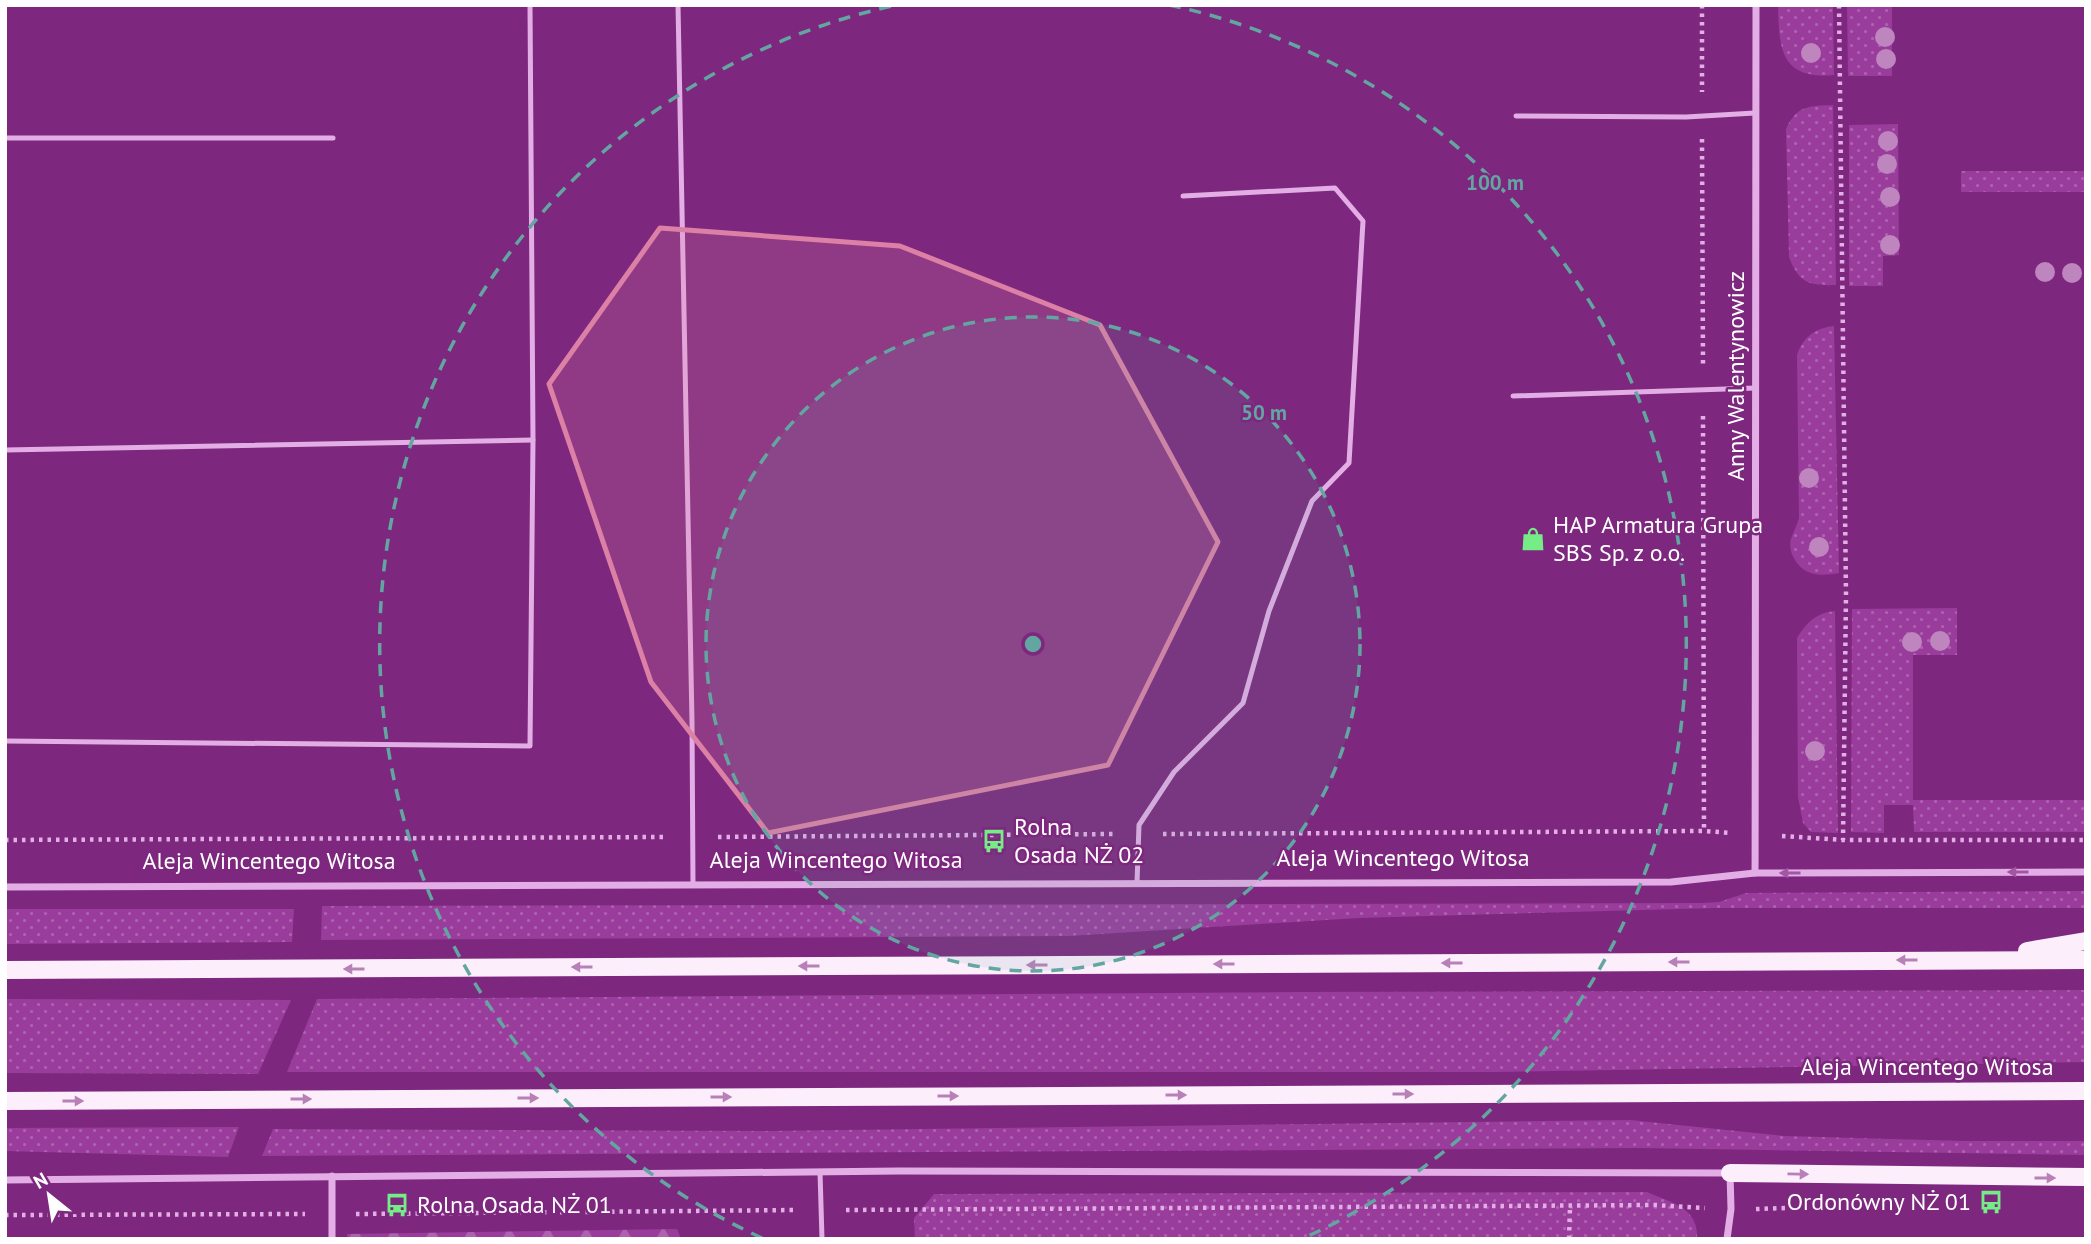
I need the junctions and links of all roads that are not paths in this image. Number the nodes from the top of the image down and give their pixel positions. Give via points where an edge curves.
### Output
1 (530, 5) edge
2 (678, 5) edge
3 (1756, 5) edge
4 (1755, 113) junction
5 (1516, 116) dead end
6 (5, 138) edge
7 (333, 138) dead end
8 (1183, 196) dead end
9 (1756, 388) junction
10 (1513, 396) dead end
11 (533, 440) junction
12 (5, 450) edge
13 (5, 741) edge
14 (2086, 872) edge
15 (1755, 873) junction
16 (1137, 883) junction
17 (692, 885) junction
18 (5, 887) edge
19 (2086, 942) edge
20 (1975, 960) junction
21 (2086, 960) edge
22 (5, 970) edge
23 (2086, 1091) edge
24 (5, 1101) edge
25 (820, 1172) junction
26 (1730, 1173) junction
27 (332, 1176) junction
28 (2086, 1177) edge
29 (5, 1180) edge
30 (332, 1239) edge
31 (822, 1239) edge
32 (1727, 1239) edge

1 - 11 lane
2 - 17 lane
3 - 4 street, Anny Walentynowicz
4 - 5 lane
4 - 9 street, Anny Walentynowicz
6 - 7 lane
8 - 16 lane via 1335,188 1363,221 1349,463 1312,501 1269,611 1243,703 1174,772 1139,825
9 - 10 lane
9 - 15 street, Anny Walentynowicz
11 - 12 lane
11 - 13 lane via 530,746
14 -> 15 street, Aleja Wincentego Witosa
15 - 16 street, Aleja Wincentego Witosa via 1671,882
16 - 17 street, Aleja Wincentego Witosa
17 - 18 street, Aleja Wincentego Witosa
19 - 20 main road
20 - 21 main road
20 -> 22 main road
24 -> 23 main road, Aleja Wincentego Witosa
25 - 26 street
25 - 27 street
25 - 31 lane
26 -> 28 main road
26 - 32 street
27 - 29 street
27 - 30 street

